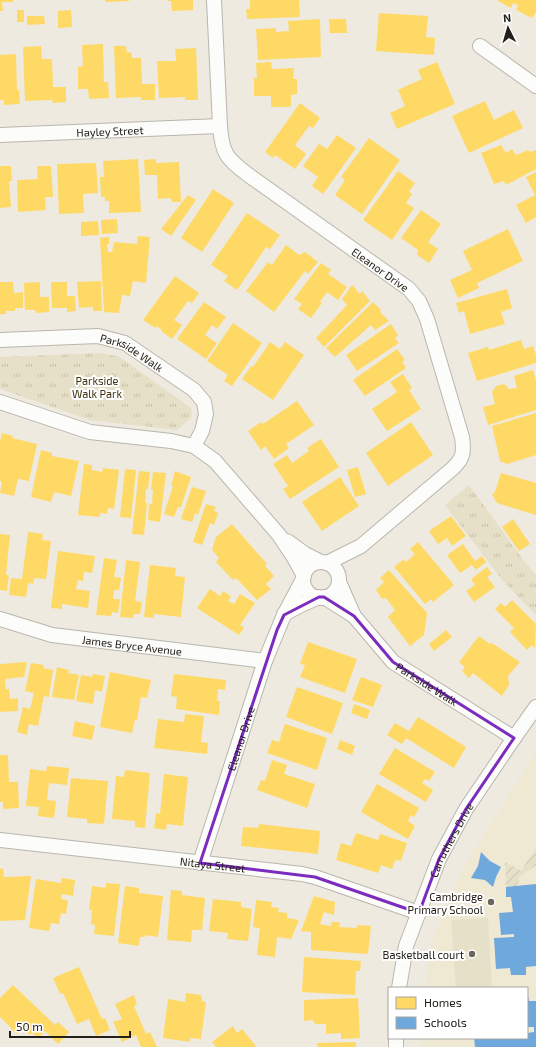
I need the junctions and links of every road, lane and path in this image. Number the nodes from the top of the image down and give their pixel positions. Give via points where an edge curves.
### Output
1 (214, 0) edge
2 (480, 46) dead end
3 (536, 86) edge
4 (220, 126) junction
5 (0, 135) edge
6 (0, 340) edge
7 (0, 402) edge
8 (194, 446) junction
9 (279, 535) junction
10 (361, 546) junction
11 (324, 563) junction
12 (304, 578) junction
13 (339, 579) junction
14 (321, 597) junction
15 (284, 615) junction
16 (354, 616) junction
17 (0, 619) edge
18 (265, 661) junction
19 (536, 707) edge
20 (514, 738) junction
21 (0, 840) edge
22 (200, 863) junction
23 (419, 913) junction
24 (399, 987) edge

1 - 4 street, Eleanor Drive
2 - 3 street
4 - 5 street, Hayley Street
4 - 10 street, Eleanor Drive via 222,143 233,163 409,290 419,301 427,319 462,437 463,456 458,464
6 - 8 street, Parkside Walk via 98,336 125,344 194,390 204,402 206,414 202,432
7 - 8 street via 90,432
8 - 9 street via 214,461
9 - 11 street via 305,554
9 - 12 street
10 - 11 street, Eleanor Drive
10 - 13 street, Eleanor Drive
11 - 12 street via 316,563 306,569
11 - 13 street via 332,566
12 - 14 street via 309,593
12 - 15 street, Eleanor Drive
13 - 14 street via 333,593
13 - 16 street, Parkside Walk
14 - 15 street
14 - 16 street, Parkside Walk
15 - 18 street, Eleanor Drive
16 - 20 street, Parkside Walk via 393,662
17 - 18 street, James Bryce Avenue via 52,635
18 - 22 street, Eleanor Drive
19 - 20 street, Carruthers Drive
20 - 23 street, Carruthers Drive via 462,815 439,859
21 - 22 street, Nitaya Street
22 - 23 street, Nitaya Street via 315,876
23 - 24 street, Carruthers Drive via 406,946

